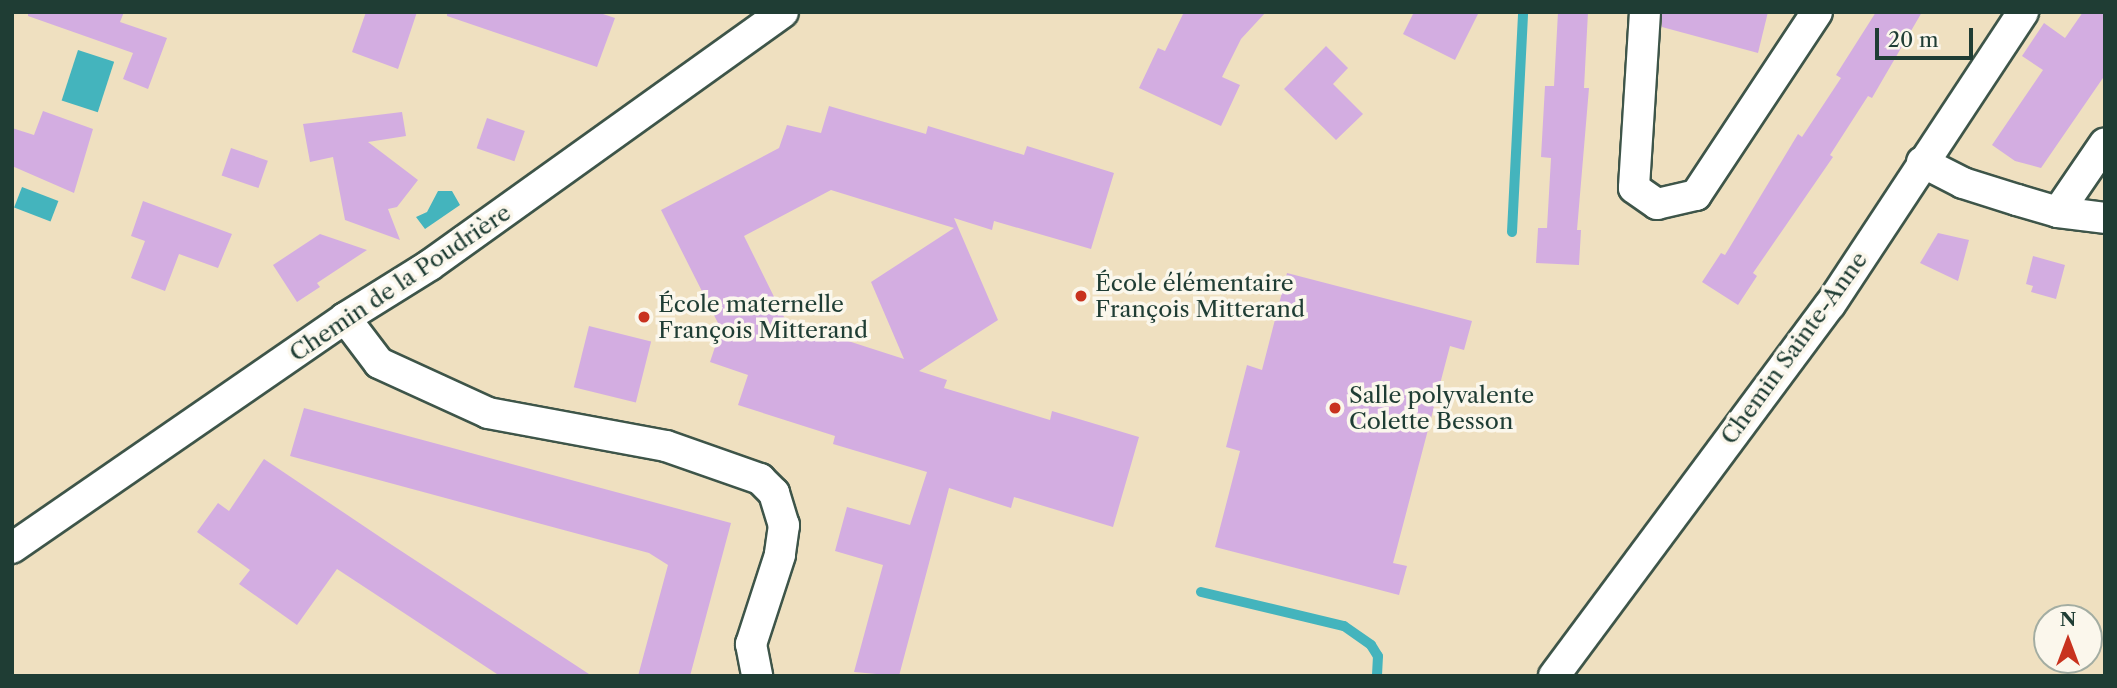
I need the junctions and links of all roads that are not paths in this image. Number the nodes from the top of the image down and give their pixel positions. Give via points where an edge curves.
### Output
1 (783, 12) edge
2 (1645, 12) edge
3 (1817, 12) edge
4 (2023, 12) edge
5 (2105, 143) edge
6 (1922, 162) junction
7 (2058, 212) junction
8 (2105, 218) edge
9 (345, 318) junction
10 (12, 548) edge
11 (757, 676) edge
12 (1554, 676) edge

1 - 9 street, Chemin de la Poudrière via 421,272
2 - 3 street via 1634,188 1657,204 1696,195
4 - 6 street, Chemin Sainte-Anne
5 - 7 street
6 - 7 street via 1963,183
6 - 12 street, Chemin Sainte-Anne via 1830,306
7 - 8 street
9 - 10 street, Chemin de la Poudrière
9 - 11 street via 379,363 488,413 666,446 760,479 774,493 784,526 780,555 751,644

